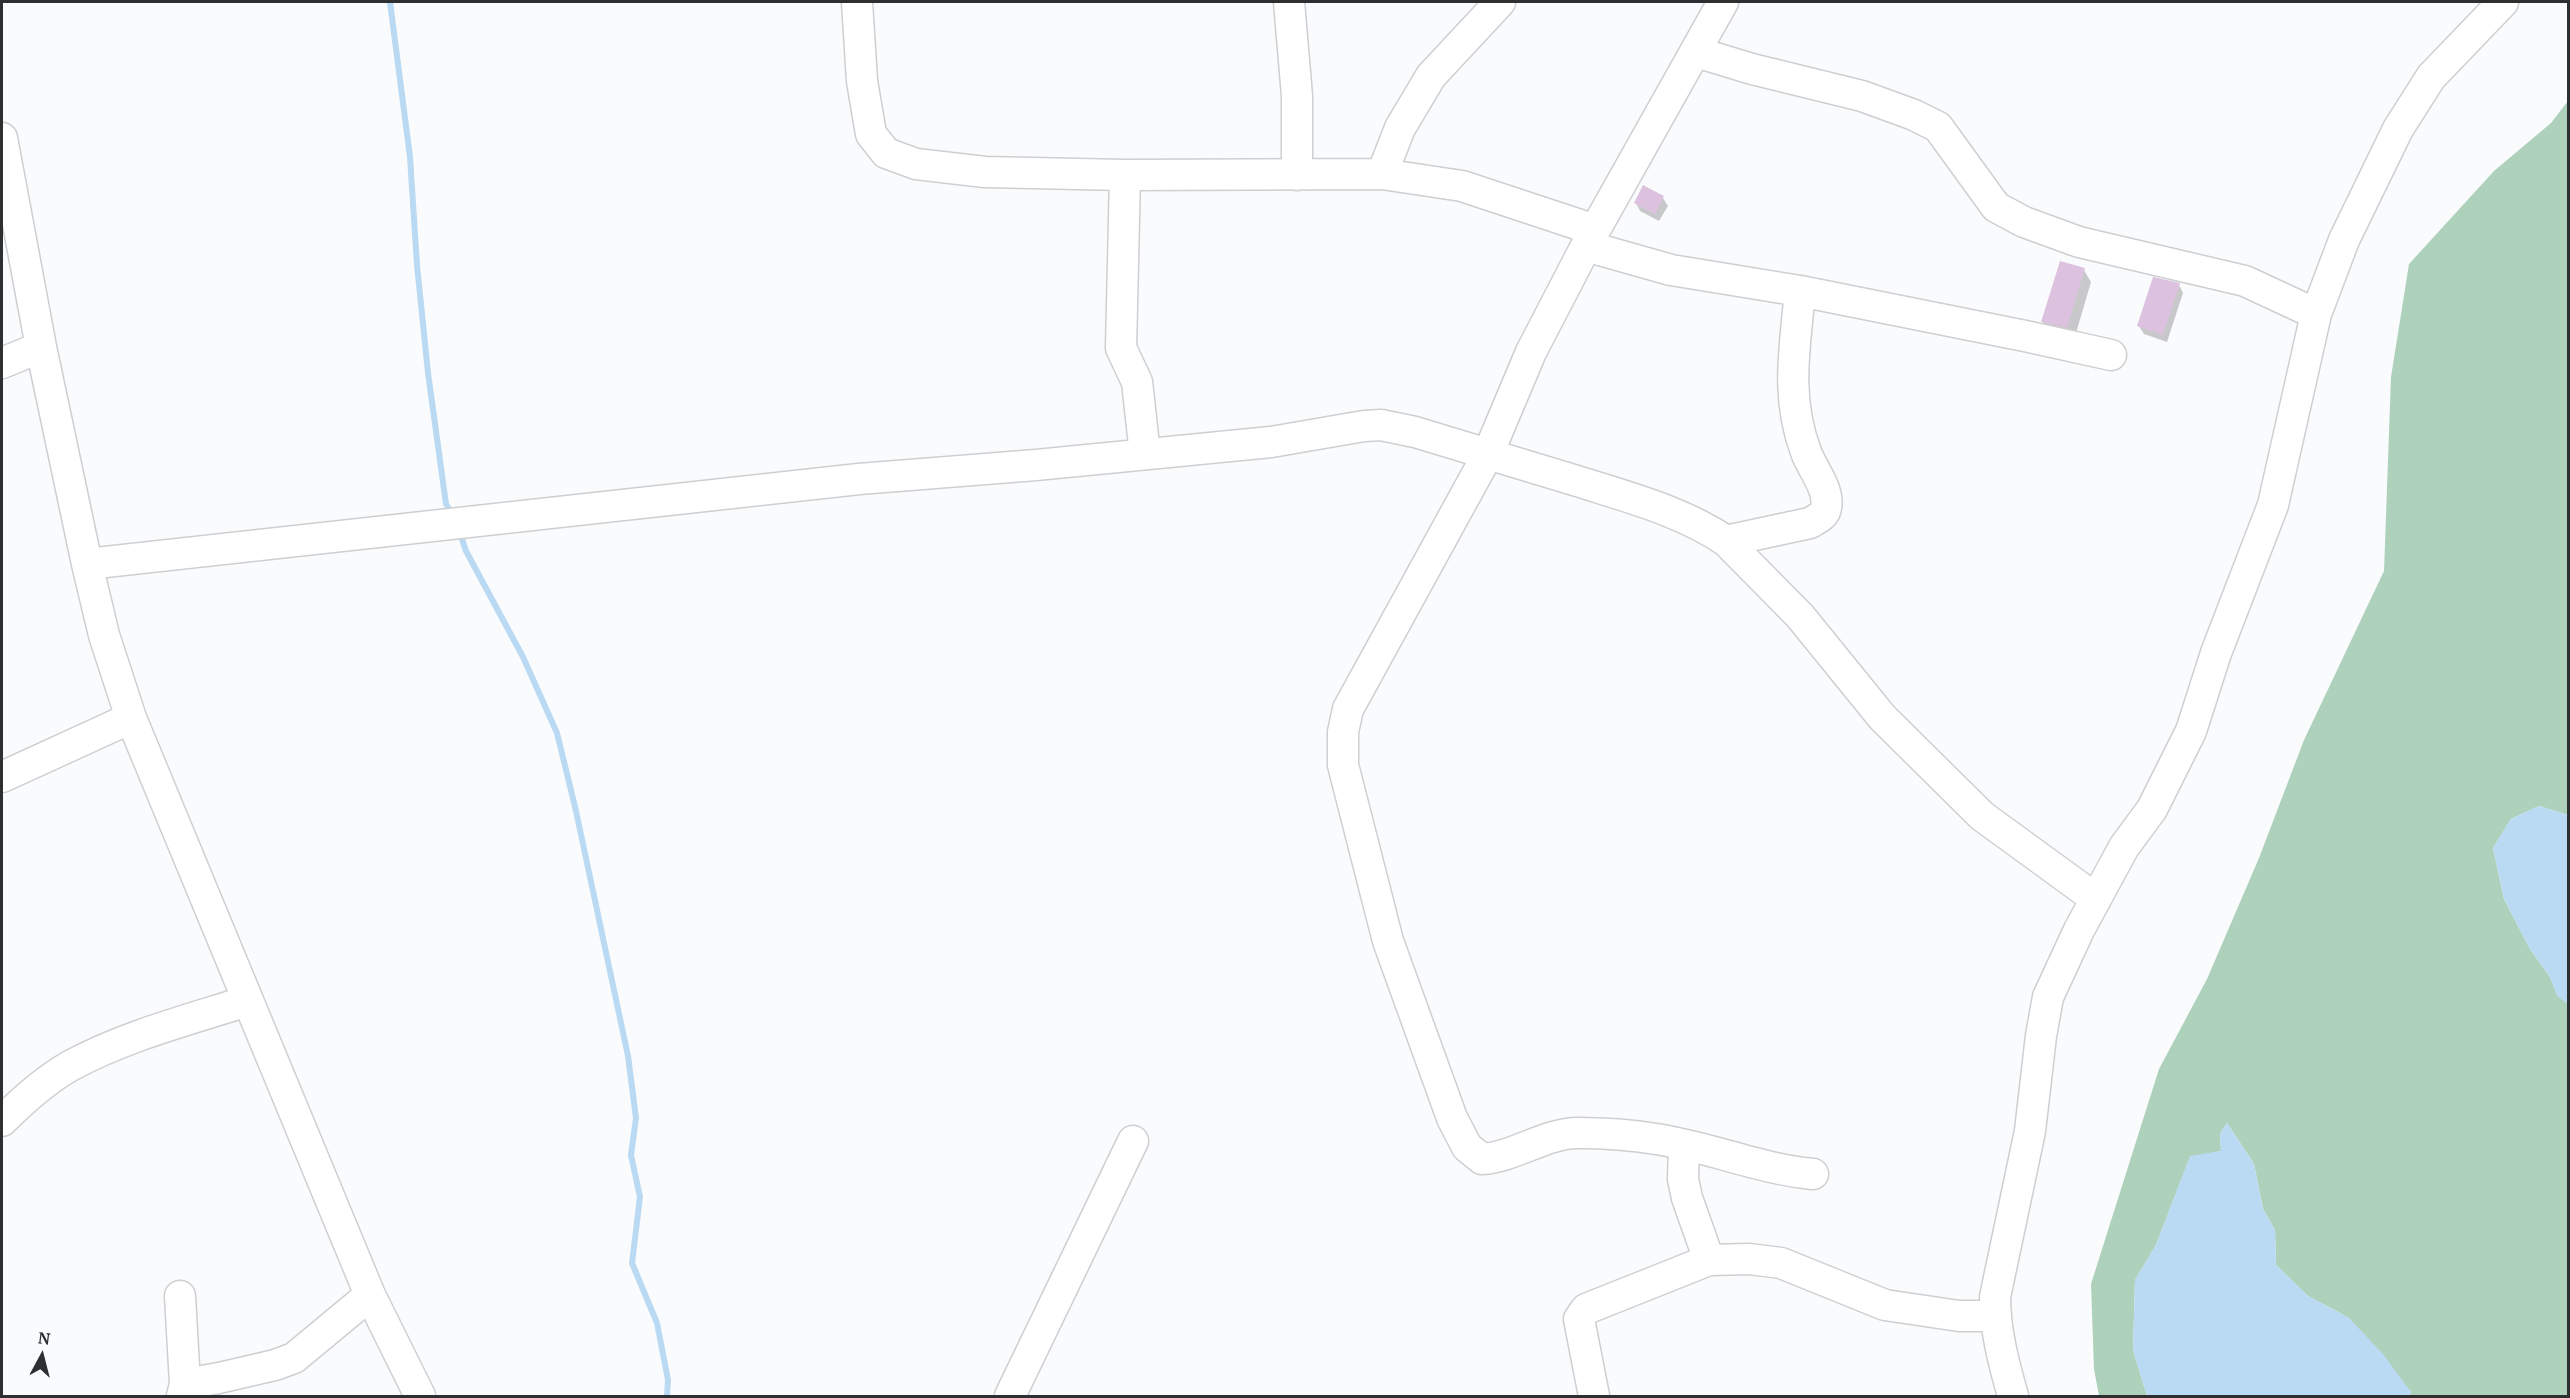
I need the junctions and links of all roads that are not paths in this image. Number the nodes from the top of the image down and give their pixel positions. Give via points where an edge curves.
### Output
1 (857, 2) edge
2 (1289, 2) edge
3 (1500, 2) edge
4 (2503, 2) edge
5 (1720, 3) edge
6 (1696, 52) junction
7 (2, 138) edge
8 (1382, 174) junction
9 (1125, 175) junction
10 (1297, 175) junction
11 (1590, 238) junction
12 (12, 257) edge
13 (1800, 291) junction
14 (2316, 314) junction
15 (41, 347) junction
16 (2111, 355) dead end
17 (2, 363) edge
18 (1145, 454) junction
19 (1488, 454) junction
20 (1726, 541) junction
21 (87, 564) junction
22 (131, 718) junction
23 (2, 777) edge
24 (2096, 899) junction
25 (247, 1001) junction
26 (2, 1122) edge
27 (1134, 1142) dead end
28 (1684, 1145) junction
29 (1813, 1174) dead end
30 (1709, 1260) junction
31 (370, 1295) junction
32 (180, 1296) dead end
33 (1995, 1316) junction
34 (184, 1390) edge
35 (420, 1390) edge
36 (1010, 1396) edge
37 (1594, 1396) edge
38 (2013, 1396) edge

1 - 9 street via 862,81 871,134 886,153 916,164 985,172
2 - 10 street via 1297,96
3 - 8 street via 1431,76 1400,128
4 - 14 street via 2431,76 2398,129 2344,240
5 - 6 street
6 - 11 street
6 - 14 street via 1862,96 1938,127 1996,207 2024,222 2079,242 2245,281
7 - 12 street
8 - 10 street
8 - 11 street via 1462,186
9 - 10 street
9 - 18 street via 1121,348 1137,382
11 - 13 street via 1671,270
11 - 19 street via 1531,352
12 - 15 street
13 - 16 street
13 - 20 street via 1792,389 1794,409 1806,453 1825,493 1826,508 1822,516 1810,523
14 - 24 street via 2273,505 2216,653 2191,731 2152,809 2124,847
15 - 17 street
15 - 21 street
18 - 19 street via 1271,442 1381,425
18 - 21 street via 859,479
19 - 20 street via 1623,495 1692,522
19 - 28 street via 1348,709 1343,732 1343,765 1388,941 1452,1118 1467,1147 1482,1159 1498,1158 1576,1132
20 - 24 street via 1800,616 1882,717 1973,807
21 - 22 street via 104,635
22 - 23 street
22 - 25 street
24 - 33 street via 2048,997 2030,1131 1995,1297
25 - 26 street via 108,1047 68,1068 24,1099
25 - 31 street
27 - 36 street
28 - 29 street via 1779,1171
28 - 30 street via 1687,1198
30 - 33 street via 1781,1263 1885,1305 1959,1316
30 - 37 street via 1581,1313 1579,1320
31 - 34 street via 294,1358
31 - 35 street
32 - 34 street
33 - 38 street

